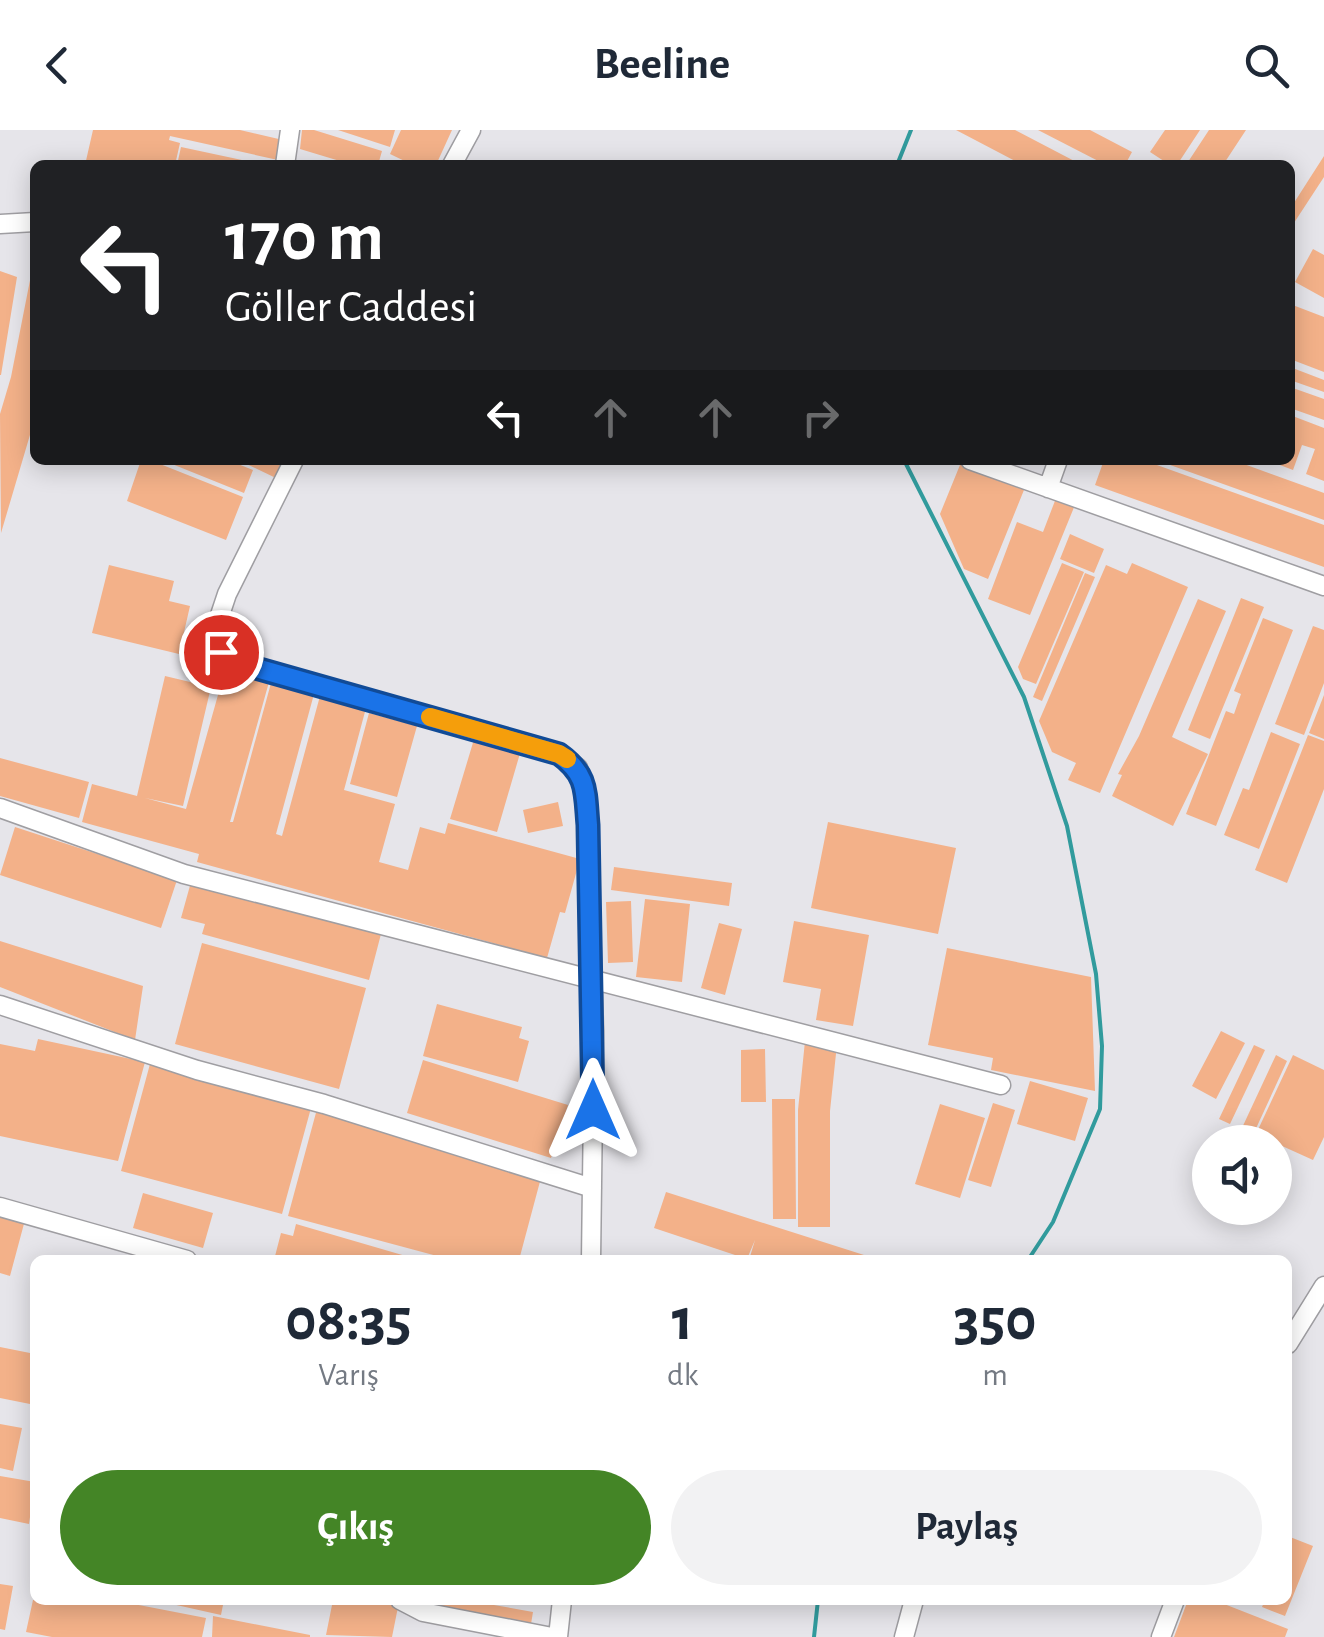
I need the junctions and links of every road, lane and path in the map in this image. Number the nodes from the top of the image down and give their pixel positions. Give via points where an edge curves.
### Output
1 (290, 130) edge
2 (471, 130) edge
3 (287, 160) edge
4 (455, 160) edge
5 (30, 222) edge
6 (0, 224) edge
7 (292, 465) edge
8 (984, 465) edge
9 (1056, 465) edge
10 (1048, 488) junction
11 (1324, 586) edge
12 (0, 808) edge
13 (592, 980) junction
14 (0, 1005) edge
15 (1001, 1084) dead end
16 (592, 1188) junction
17 (0, 1207) edge
18 (169, 1255) edge
19 (591, 1255) edge
20 (1324, 1286) edge
21 (1292, 1338) edge
22 (410, 1605) edge
23 (561, 1605) edge
24 (913, 1605) edge
25 (1173, 1605) edge
26 (555, 1637) edge
27 (904, 1637) edge
28 (1162, 1637) edge

1 - 3 street
2 - 4 street
5 - 6 street
7 - 13 street via 227,594 221,652 249,666 559,754 578,768 588,825
8 - 10 street
9 - 10 street
10 - 11 street
12 - 13 street via 184,874
13 - 15 street
13 - 16 street
14 - 16 street
16 - 19 street
17 - 18 street
20 - 21 street
22 - 26 street
23 - 26 street
24 - 27 street
25 - 28 street

